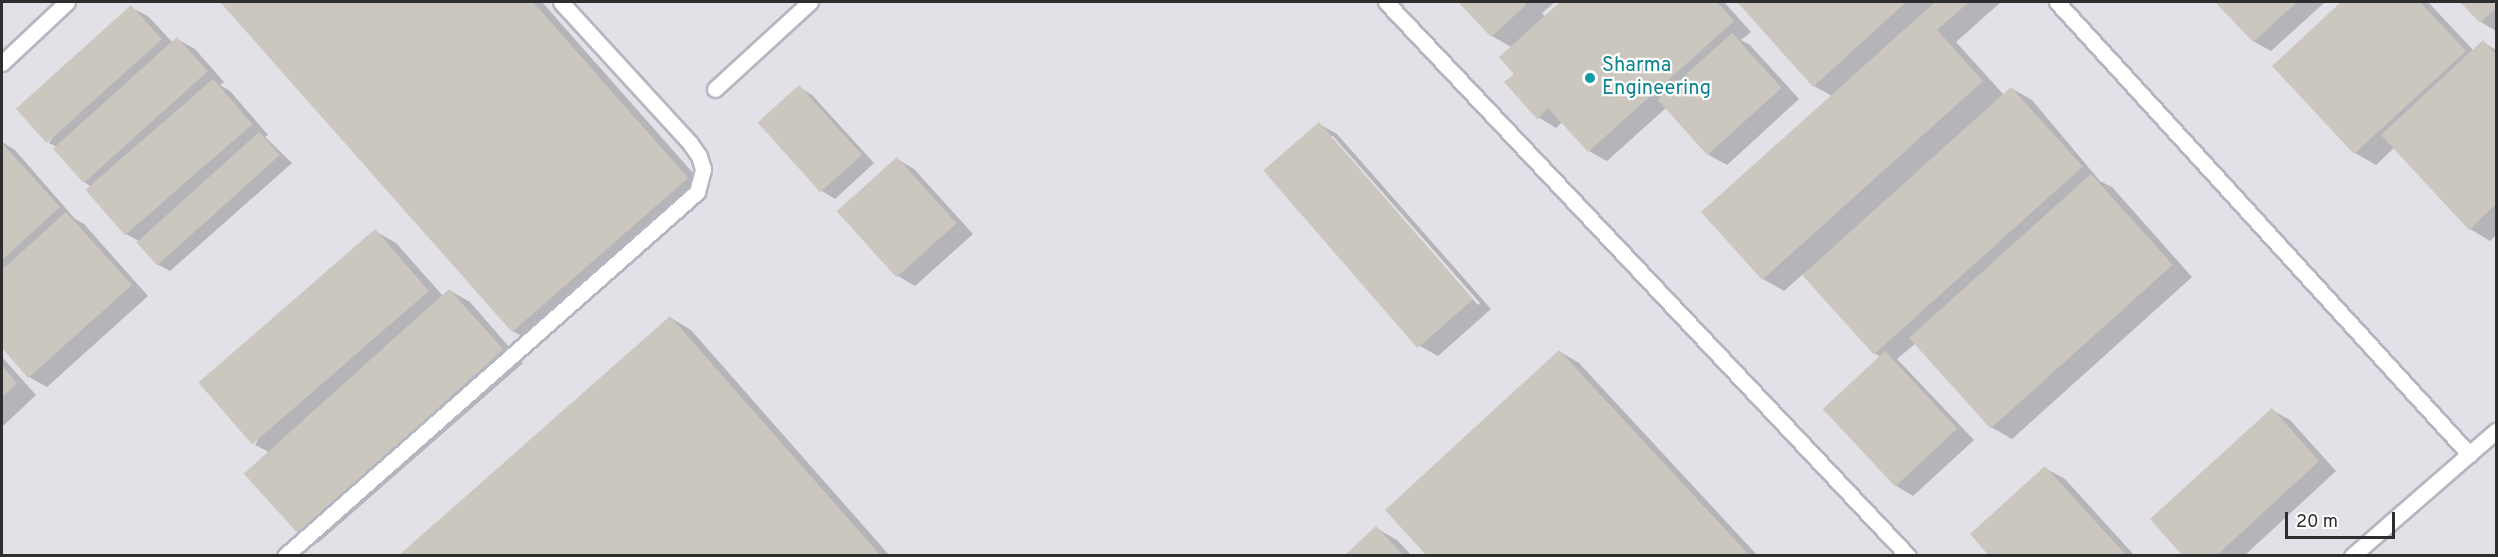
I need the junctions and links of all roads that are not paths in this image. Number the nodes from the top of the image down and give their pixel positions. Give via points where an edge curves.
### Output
1 (67, 2) edge
2 (561, 2) edge
3 (810, 2) edge
4 (1386, 2) edge
5 (2057, 2) edge
6 (2, 63) edge
7 (716, 89) dead end
8 (2496, 431) edge
9 (2469, 454) junction
10 (285, 555) edge
11 (1908, 555) edge
12 (2352, 555) edge

1 - 6 lane
2 - 10 lane via 690,143 703,169 697,192
3 - 7 lane
4 - 11 lane
5 - 9 lane
8 - 9 lane
9 - 12 lane

